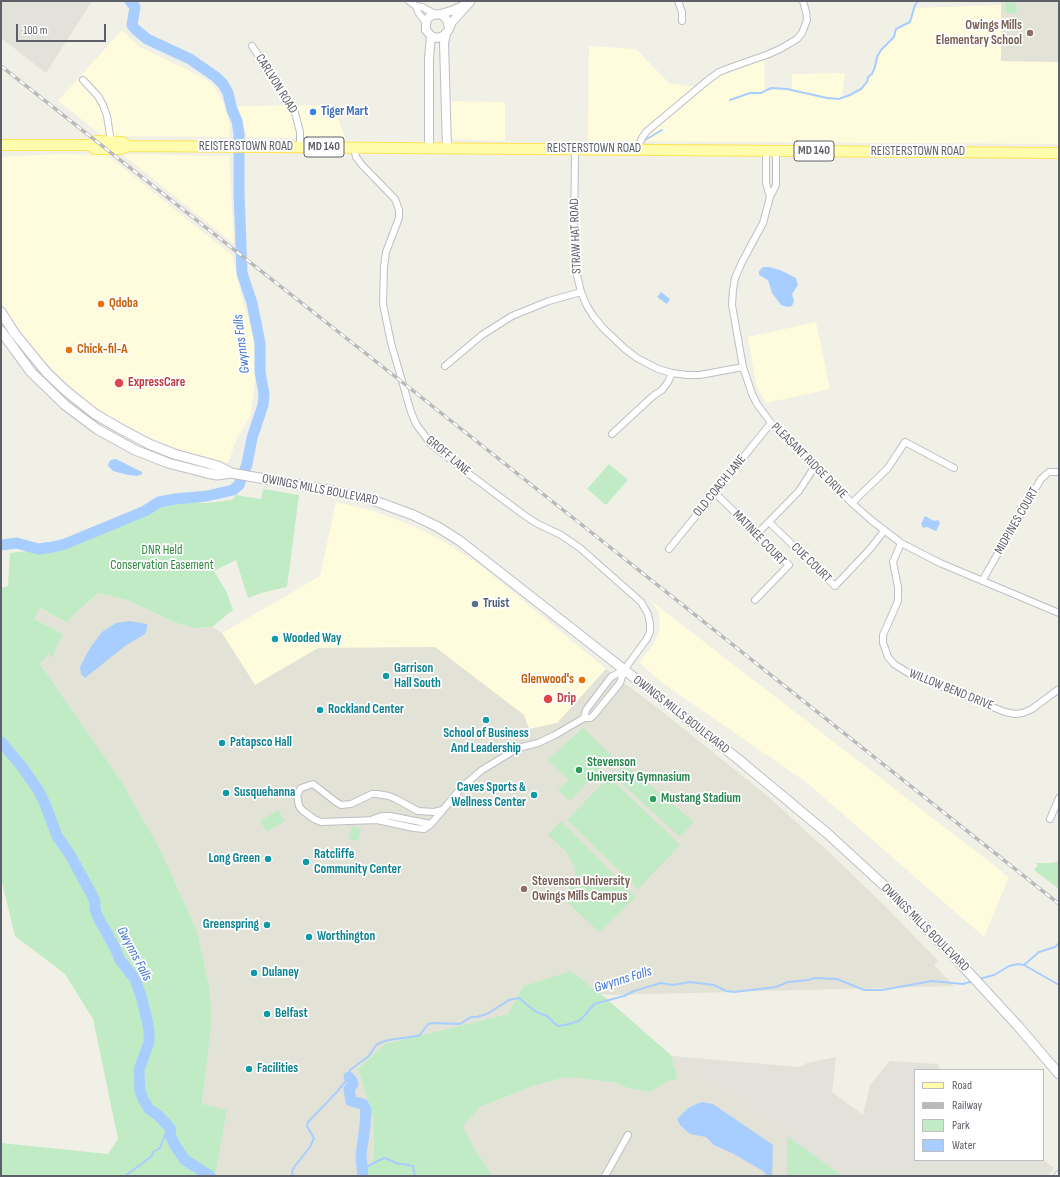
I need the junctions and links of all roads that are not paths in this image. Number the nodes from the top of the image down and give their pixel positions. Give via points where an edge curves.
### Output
1 (408, 1) edge
2 (471, 1) edge
3 (678, 1) edge
4 (803, 1) edge
5 (416, 6) junction
6 (438, 14) junction
7 (682, 21) dead end
8 (426, 23) junction
9 (447, 31) junction
10 (431, 36) junction
11 (252, 46) dead end
12 (83, 80) dead end
13 (111, 142) junction
14 (1, 145) edge
15 (90, 145) junction
16 (128, 146) junction
17 (300, 147) junction
18 (354, 148) junction
19 (428, 148) junction
20 (447, 148) junction
21 (575, 149) junction
22 (637, 149) junction
23 (771, 151) junction
24 (1059, 153) edge
25 (770, 196) junction
26 (581, 292) junction
27 (1, 312) edge
28 (1, 331) edge
29 (445, 366) dead end
30 (743, 367) junction
31 (672, 373) junction
32 (771, 423) junction
33 (612, 434) dead end
34 (814, 466) junction
35 (954, 468) dead end
36 (1059, 472) edge
37 (231, 473) junction
38 (715, 493) junction
39 (852, 504) junction
40 (769, 522) junction
41 (884, 531) junction
42 (757, 534) junction
43 (901, 542) junction
44 (669, 549) dead end
45 (982, 581) junction
46 (755, 600) dead end
47 (1059, 613) edge
48 (624, 670) junction
49 (1059, 689) edge
50 (594, 699) junction
51 (602, 705) junction
52 (584, 718) junction
53 (1059, 798) edge
54 (442, 810) junction
55 (1059, 813) edge
56 (1059, 1074) edge
57 (628, 1135) dead end
58 (1059, 1174) edge
59 (605, 1176) edge
60 (1057, 1176) edge

1 - 5 street
2 - 6 street via 454,10
2 - 9 street
3 - 7 street
4 - 22 street via 807,20 797,39 769,54 719,72 646,132
5 - 6 street
5 - 8 street
6 - 8 street via 428,18
6 - 9 street via 447,20
8 - 10 street via 426,30
9 - 10 street via 437,38
9 - 20 street via 444,43
10 - 19 street
11 - 17 street, CARLVON ROAD via 294,109 300,132
12 - 13 street via 103,105
13 - 15 main road, REISTERSTOWN ROAD / MD 140 via 96,142
13 - 16 main road, REISTERSTOWN ROAD / MD 140 via 122,142
14 - 15 main road, REISTERSTOWN ROAD / MD 140
15 - 16 main road, REISTERSTOWN ROAD / MD 140 via 95,149 121,149
16 - 17 main road, REISTERSTOWN ROAD / MD 140
17 - 18 main road, REISTERSTOWN ROAD / MD 140
18 - 19 main road, REISTERSTOWN ROAD / MD 140
18 - 48 street, GROFF LANE via 356,157 395,199 399,210 399,218 386,252 384,304 391,343 410,412 416,424 431,444 461,468 524,516 580,548 641,602 649,619 650,632
19 - 20 main road, REISTERSTOWN ROAD / MD 140
20 - 21 main road, REISTERSTOWN ROAD / MD 140
21 - 22 main road, REISTERSTOWN ROAD / MD 140
21 - 26 street, STRAW HAT ROAD via 574,244
22 - 23 main road, REISTERSTOWN ROAD / MD 140
23 - 24 main road, REISTERSTOWN ROAD / MD 140
23 - 25 street, PLEASANT RIDGE DRIVE via 766,182
23 - 25 street, PLEASANT RIDGE DRIVE via 776,185
25 - 30 street, PLEASANT RIDGE DRIVE via 763,222 742,262 733,290 732,305
26 - 29 street via 512,316 482,335
26 - 31 street, STRAW HAT ROAD via 594,317 613,338 637,358
27 - 37 main road, OWINGS MILLS BOULEVARD via 15,334 47,373 95,414 149,444 186,458 218,466
28 - 37 main road, OWINGS MILLS BOULEVARD via 25,364 49,390 101,431 135,450 168,463 217,475
30 - 31 street, STRAW HAT ROAD via 700,375
30 - 32 street, PLEASANT RIDGE DRIVE via 752,394
31 - 33 street via 662,390
32 - 34 street, PLEASANT RIDGE DRIVE
32 - 38 street, OLD COACH LANE
34 - 39 street, PLEASANT RIDGE DRIVE
34 - 40 street via 799,491
35 - 39 street via 905,442 888,468
36 - 45 street, MIDPINES COURT via 1049,472 1041,479
37 - 48 main road, OWINGS MILLS BOULEVARD via 367,498 430,523 468,547
38 - 42 street, MATINEE COURT
38 - 44 street, OLD COACH LANE
39 - 41 street, PLEASANT RIDGE DRIVE
40 - 41 street, CUE COURT via 834,586
40 - 42 street
41 - 43 street, PLEASANT RIDGE DRIVE
42 - 46 street, MATINEE COURT via 789,565
43 - 45 street, PLEASANT RIDGE DRIVE via 940,564
43 - 49 street, WILLOW BEND DRIVE via 894,562 898,600 883,635 886,651 894,664 910,674 1015,714 1032,709
45 - 47 street, PLEASANT RIDGE DRIVE
48 - 50 street via 611,677
48 - 51 street via 620,683
48 - 56 main road, OWINGS MILLS BOULEVARD via 807,816 884,886 982,986
50 - 51 street
50 - 52 street
51 - 52 street via 593,716
52 - 54 street via 538,743 518,748 482,770 463,786
53 - 55 street via 1050,819
54 - 54 street via 431,824 421,829 386,821 322,822 302,810 297,795 301,788 313,784 341,805 377,794 396,799 418,811
57 - 59 street
58 - 60 street

